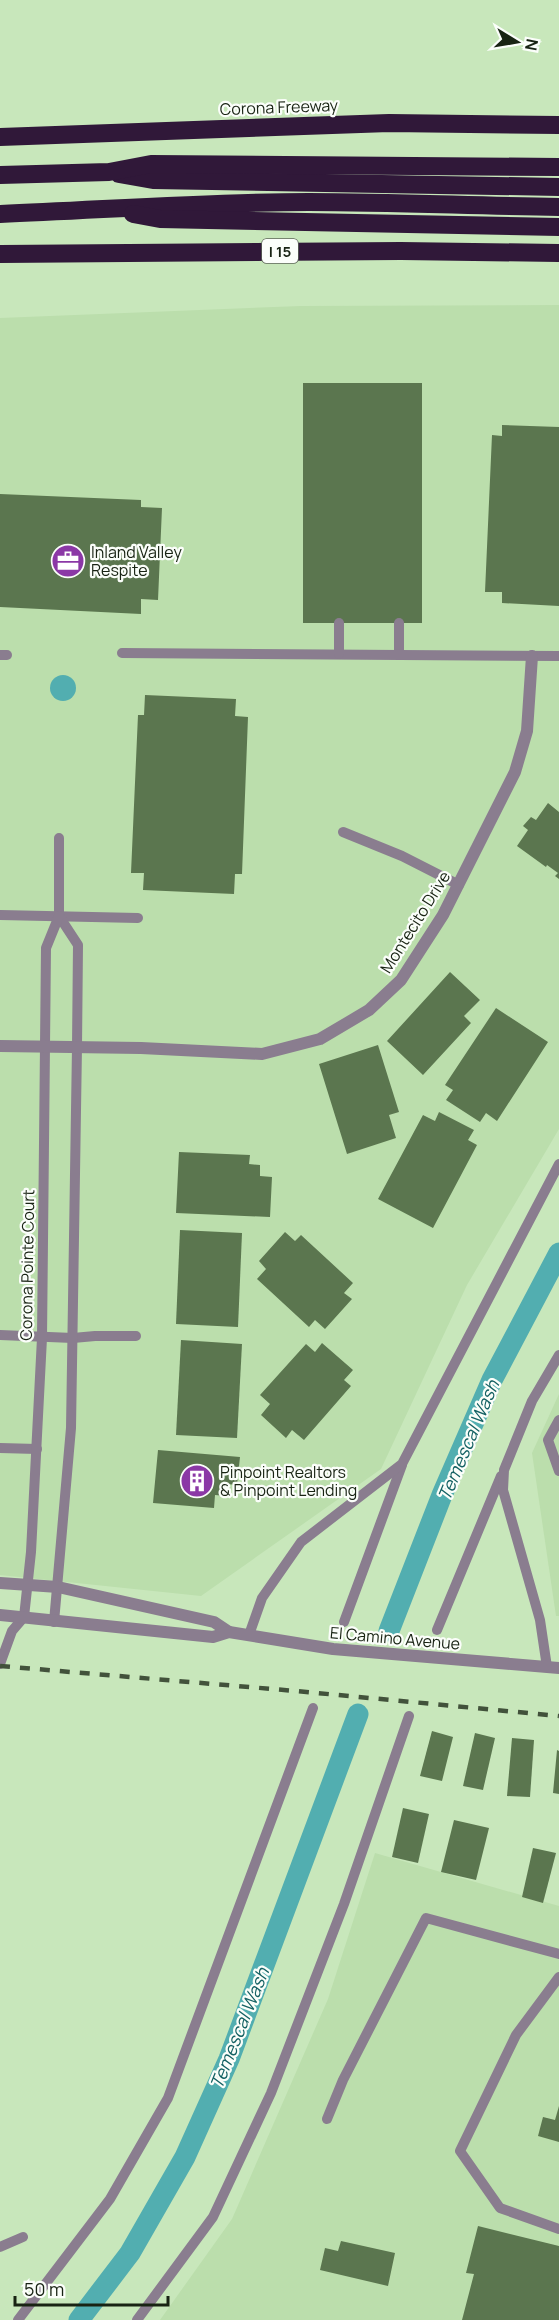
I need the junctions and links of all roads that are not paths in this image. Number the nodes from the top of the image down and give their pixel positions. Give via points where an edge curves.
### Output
1 (559, 125) edge
2 (0, 137) edge
3 (559, 166) edge
4 (109, 172) junction
5 (0, 175) edge
6 (559, 187) edge
7 (559, 207) edge
8 (114, 210) junction
9 (0, 214) edge
10 (559, 227) edge
11 (559, 253) edge
12 (0, 254) edge
13 (339, 623) dead end
14 (399, 623) dead end
15 (122, 653) dead end
16 (339, 654) junction
17 (399, 655) junction
18 (532, 656) junction
19 (559, 656) edge
20 (343, 832) dead end
21 (59, 838) dead end
22 (459, 885) junction
23 (0, 915) edge
24 (59, 916) junction
25 (138, 918) dead end
26 (0, 1046) edge
27 (45, 1046) junction
28 (77, 1047) junction
29 (559, 1164) edge
30 (0, 1335) edge
31 (136, 1336) dead end
32 (42, 1338) junction
33 (73, 1338) junction
34 (559, 1355) edge
35 (559, 1420) edge
36 (0, 1448) edge
37 (37, 1449) junction
38 (402, 1464) junction
39 (504, 1470) junction
40 (559, 1471) edge
41 (0, 1583) edge
42 (27, 1583) junction
43 (58, 1587) junction
44 (0, 1615) edge
45 (24, 1617) junction
46 (54, 1622) junction
47 (344, 1622) dead end
48 (437, 1630) dead end
49 (229, 1632) junction
50 (249, 1635) junction
51 (0, 1664) edge
52 (553, 1667) edge
53 (313, 1708) dead end
54 (409, 1716) dead end
55 (559, 1954) edge
56 (559, 1977) edge
57 (327, 2119) dead end
58 (559, 2229) edge
59 (23, 2237) dead end
60 (0, 2247) edge
61 (18, 2320) edge
62 (137, 2320) edge

1 - 2 highway, Corona Freeway via 389,123
3 - 4 highway via 151,164
4 - 5 highway
4 - 6 highway via 153,180
7 - 8 highway via 309,202
8 - 9 highway
8 - 10 highway via 160,219
11 - 12 highway, I 15
13 - 16 lane
14 - 17 lane
15 - 16 lane
16 - 17 lane
17 - 18 lane
18 - 19 lane
18 - 22 street, Montecito Drive via 527,731 515,772
20 - 22 lane
21 - 24 lane
22 - 28 street, Montecito Drive via 401,980 369,1010 320,1038 262,1054
23 - 24 lane
24 - 25 lane
24 - 27 lane, Corona Pointe Court via 46,948
24 - 28 lane via 78,945
26 - 27 street, Montecito Drive
27 - 28 street, Montecito Drive
27 - 32 lane, Corona Pointe Court
28 - 33 lane
29 - 38 lane
30 - 32 lane
31 - 33 lane
32 - 33 lane
32 - 37 lane, Corona Pointe Court
33 - 43 lane via 71,1428
34 - 39 lane via 532,1401
35 - 40 lane via 548,1440
36 - 37 lane
37 - 42 lane, Corona Pointe Court
38 - 47 lane
38 - 50 lane via 301,1542 262,1598
39 - 48 lane
39 - 52 lane via 504,1490
41 - 42 street, El Camino Avenue
42 - 43 street, El Camino Avenue
42 - 45 lane, Corona Pointe Court
43 - 46 lane
43 - 49 street, El Camino Avenue via 214,1622
44 - 45 street, El Camino Avenue
45 - 46 street, El Camino Avenue
45 - 51 lane via 12,1631
46 - 49 street, El Camino Avenue via 213,1637
49 - 50 street, El Camino Avenue
50 - 52 street, El Camino Avenue via 333,1649
53 - 61 lane via 168,2098 110,2199
54 - 62 lane via 344,1904 271,2093 213,2217
55 - 57 lane via 426,1918
56 - 58 lane via 516,2035 460,2151 500,2208
59 - 60 lane

